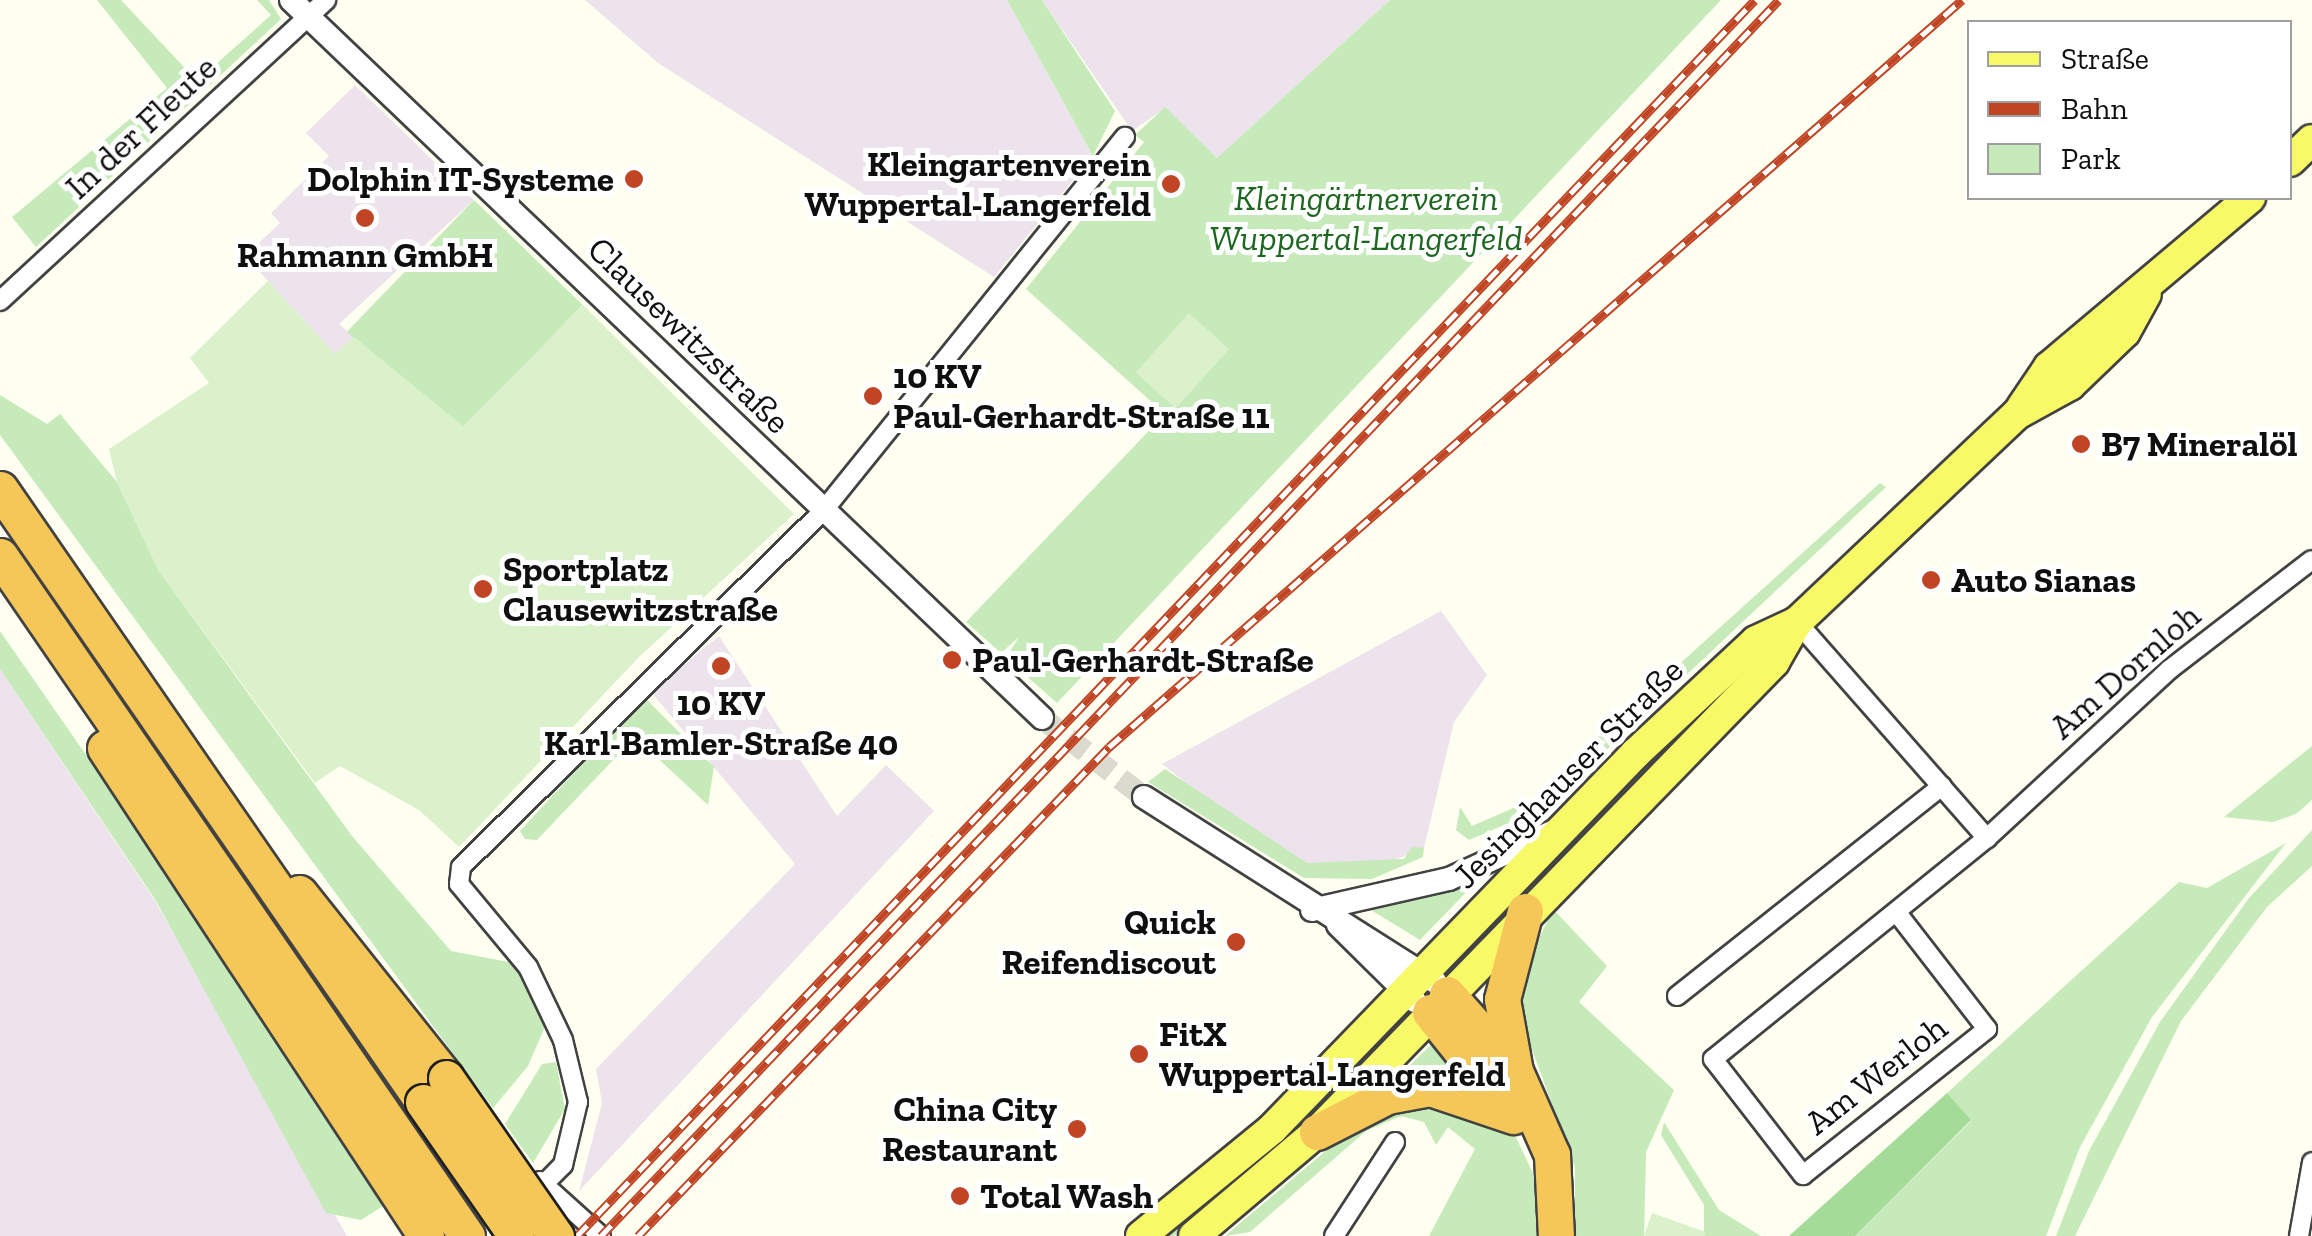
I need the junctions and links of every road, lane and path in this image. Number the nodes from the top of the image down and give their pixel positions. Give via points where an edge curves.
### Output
1 (326, 0) edge
2 (300, 8) edge
3 (1125, 137) dead end
4 (2312, 140) edge
5 (2292, 159) edge
6 (2248, 200) edge
7 (0, 301) edge
8 (0, 489) edge
9 (823, 511) junction
10 (0, 556) edge
11 (2312, 560) edge
12 (0, 589) edge
13 (1797, 622) junction
14 (1042, 718) tunnel mouth
15 (1942, 786) junction
16 (1144, 797) tunnel mouth
17 (1564, 826) junction
18 (1988, 838) junction
19 (1312, 910) junction
20 (1524, 911) junction
21 (1897, 912) junction
22 (1426, 993) junction
23 (1676, 996) dead end
24 (1516, 1071) junction
25 (434, 1090) junction
26 (1513, 1116) junction
27 (1316, 1132) junction
28 (1395, 1142) dead end
29 (383, 1144) junction
30 (1552, 1155) junction
31 (2312, 1162) edge
32 (547, 1181) junction
33 (426, 1236) edge
34 (468, 1236) edge
35 (516, 1236) edge
36 (556, 1236) edge
37 (601, 1236) edge
38 (1141, 1236) edge
39 (1194, 1236) edge
40 (1334, 1236) edge
41 (1556, 1236) edge
42 (2299, 1236) edge

1 - 2 street, In der Fleute
2 - 7 street, In der Fleute
2 - 9 street, Clausewitzstraße
3 - 9 street
4 - 5 main road
6 - 13 main road, Jesinghauser Straße via 2146,294 2126,332 2070,385 2017,414
8 - 25 highway via 240,830
9 - 14 street, Clausewitzstraße
9 - 32 street via 639,682 457,876 528,967 564,1040 578,1102 564,1166
10 - 29 highway
11 - 18 street, Am Dornloh via 2169,670
12 - 29 highway
13 - 15 street
13 - 17 main road, Jesinghauser Straße via 1756,641
13 - 20 main road, Jesinghauser Straße via 1774,662
15 - 18 street
15 - 23 street
16 - 19 street
17 - 19 street via 1449,879
17 - 22 main road, Jesinghauser Straße
18 - 21 street, Am Werloh
19 - 22 street
20 - 22 main road, Jesinghauser Straße
20 - 24 highway via 1502,999
21 - 21 street, Am Werloh via 1987,1029 1802,1175 1713,1058
22 - 24 highway
22 - 26 highway
22 - 27 main road, Jesinghauser Straße
22 - 38 main road, Jesinghauser Straße via 1250,1150
24 - 30 highway
25 - 35 highway, bridge
25 - 36 highway, bridge
26 - 27 highway via 1430,1088 1387,1096
26 - 30 highway
27 - 39 main road, Jesinghauser Straße
28 - 40 street
29 - 33 highway
29 - 34 highway
30 - 41 highway
31 - 42 street
32 - 34 street via 488,1205
32 - 37 street

